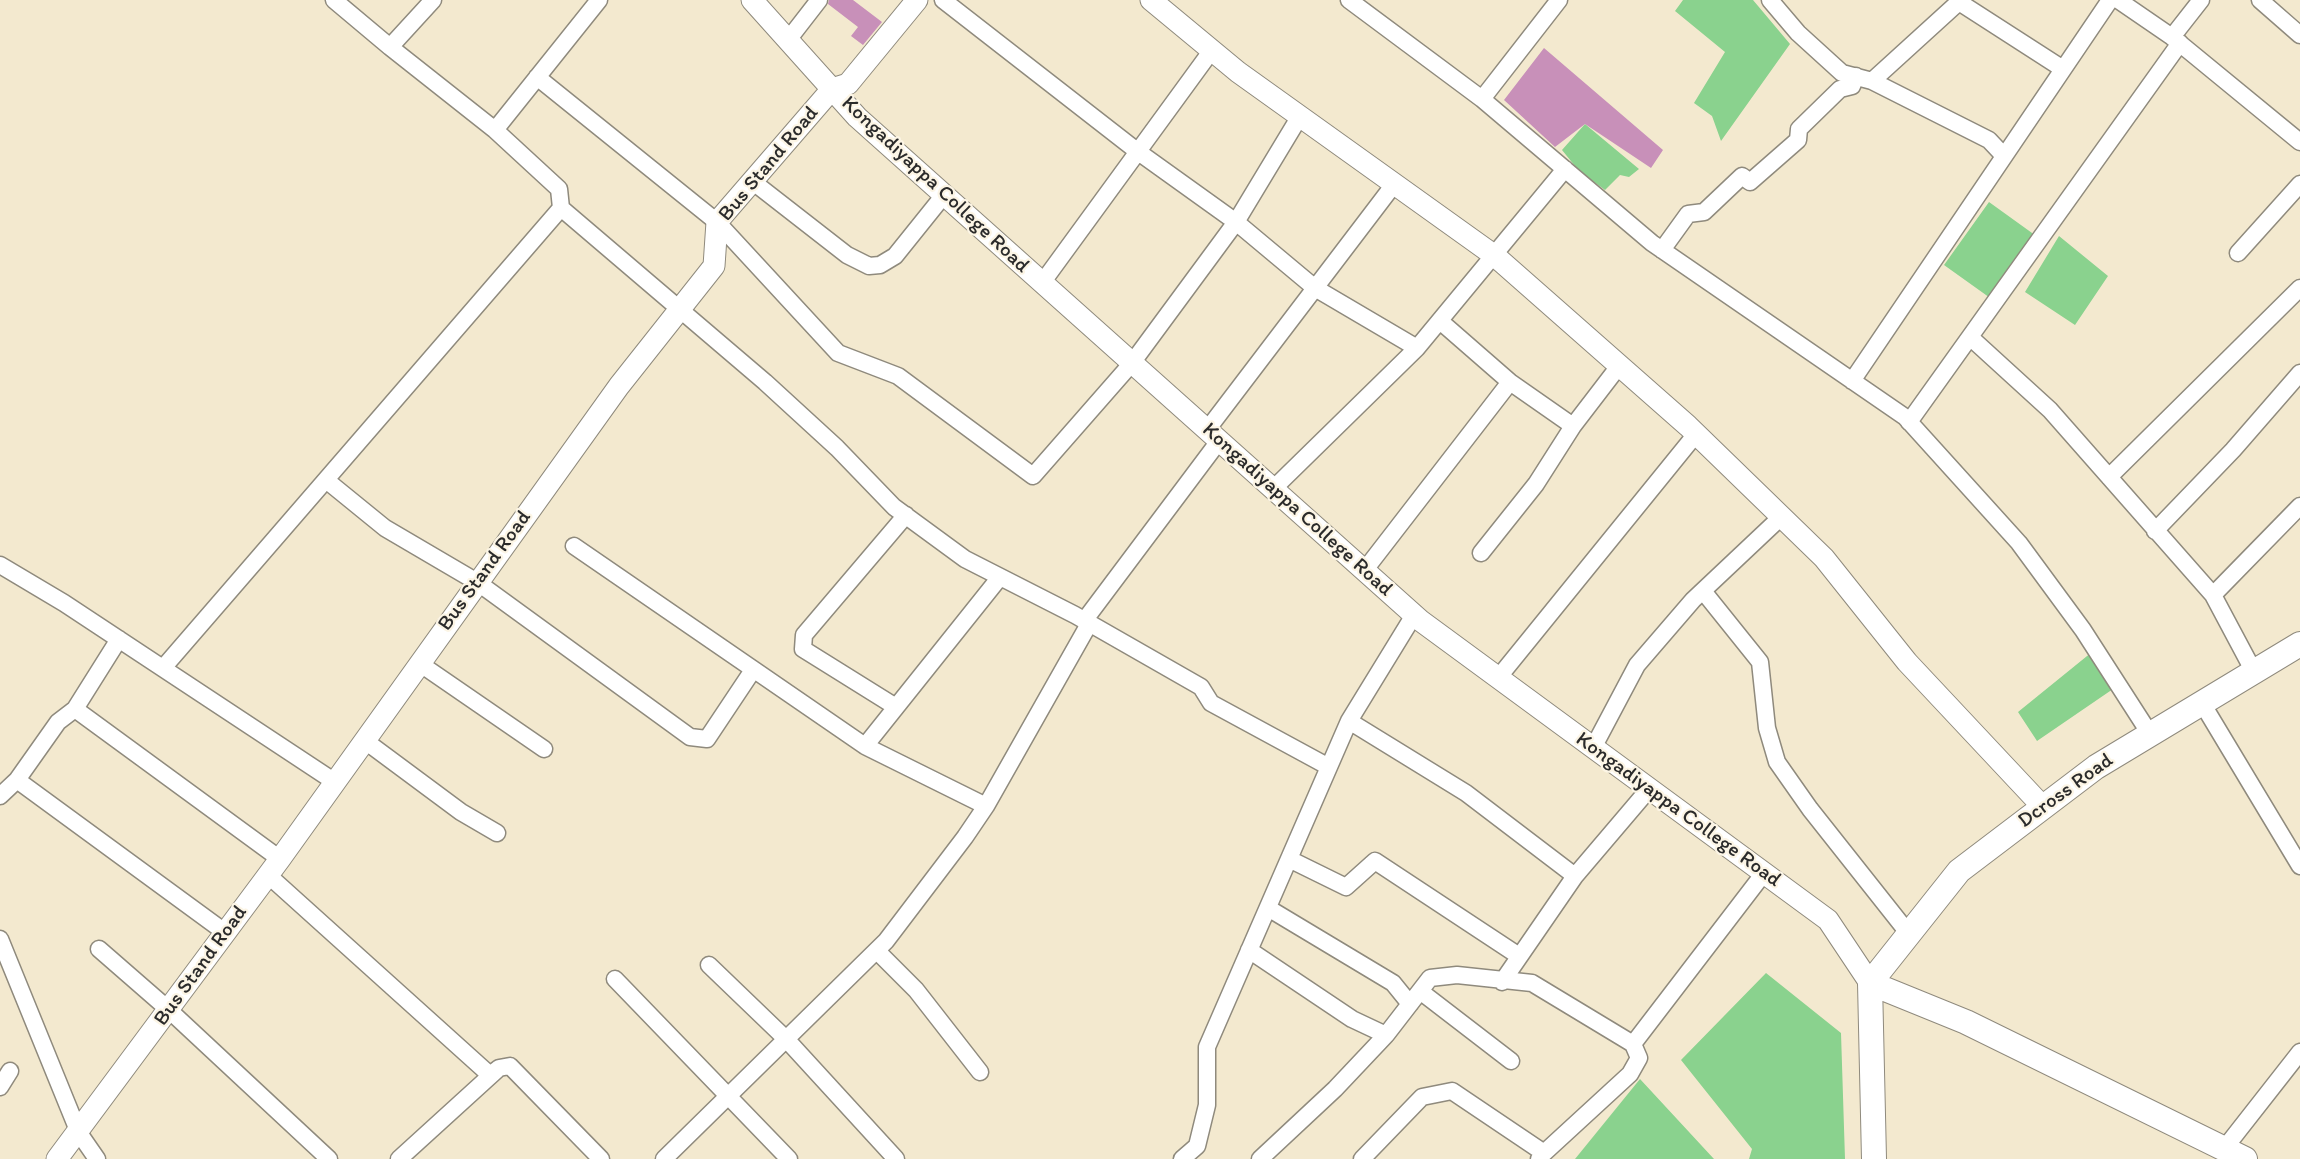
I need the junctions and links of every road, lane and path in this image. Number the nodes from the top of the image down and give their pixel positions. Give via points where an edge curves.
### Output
1 (334, 0) edge
2 (433, 0) edge
3 (599, 0) edge
4 (752, 0) edge
5 (819, 0) edge
6 (917, 0) edge
7 (943, 0) edge
8 (1151, 0) edge
9 (1349, 0) edge
10 (1559, 0) edge
11 (1770, 0) edge
12 (2110, 0) edge
13 (2118, 0) edge
14 (2201, 0) edge
15 (2260, 0) edge
16 (1960, 1) edge
17 (2300, 34) edge
18 (788, 40) junction
19 (2176, 40) junction
20 (390, 47) junction
21 (1212, 50) junction
22 (2063, 69) junction
23 (537, 77) junction
24 (1864, 79) junction
25 (832, 89) junction
26 (1482, 99) junction
27 (1300, 116) junction
28 (495, 129) junction
29 (2300, 142) edge
30 (1137, 152) junction
31 (2004, 156) junction
32 (1565, 169) junction
33 (752, 181) junction
34 (1395, 183) junction
35 (2300, 184) edge
36 (944, 195) junction
37 (561, 208) junction
38 (717, 222) junction
39 (1236, 222) junction
40 (1662, 250) junction
41 (2238, 254) dead end
42 (1496, 256) junction
43 (1042, 283) junction
44 (1315, 288) junction
45 (2300, 288) edge
46 (680, 309) junction
47 (1440, 321) junction
48 (1970, 337) junction
49 (1417, 348) junction
50 (1132, 363) junction
51 (1620, 366) junction
52 (2300, 373) edge
53 (1852, 381) junction
54 (1510, 382) junction
55 (1909, 422) junction
56 (1573, 426) junction
57 (1696, 434) junction
58 (1213, 436) junction
59 (2109, 477) junction
60 (326, 480) junction
61 (1273, 489) junction
62 (2300, 506) edge
63 (906, 515) junction
64 (1780, 518) junction
65 (2156, 531) junction
66 (574, 546) dead end
67 (1481, 553) dead end
68 (0, 565) edge
69 (1364, 570) junction
70 (1000, 577) junction
71 (477, 582) junction
72 (1703, 591) junction
73 (2212, 595) junction
74 (1414, 615) junction
75 (1086, 622) junction
76 (119, 639) junction
77 (2300, 644) edge
78 (419, 663) junction
79 (163, 668) junction
80 (753, 670) junction
81 (2254, 672) junction
82 (1498, 678) junction
83 (2202, 703) junction
84 (896, 707) junction
85 (75, 709) junction
86 (1349, 721) junction
87 (2150, 735) junction
88 (364, 740) junction
89 (865, 746) junction
90 (544, 748) dead end
91 (1593, 748) junction
92 (1329, 766) junction
93 (17, 780) junction
94 (335, 782) junction
95 (1649, 789) junction
96 (0, 796) edge
97 (986, 806) junction
98 (2043, 807) junction
99 (496, 833) dead end
100 (1289, 859) junction
101 (2300, 866) edge
102 (274, 867) junction
103 (1764, 873) junction
104 (1575, 876) junction
105 (1268, 908) junction
106 (226, 933) junction
107 (1908, 934) junction
108 (0, 939) edge
109 (99, 949) dead end
110 (1249, 950) junction
111 (877, 951) junction
112 (1519, 956) junction
113 (709, 966) dead end
114 (615, 979) dead end
115 (1502, 982) junction
116 (1870, 983) junction
117 (1415, 997) junction
118 (169, 1010) junction
119 (1386, 1035) junction
120 (786, 1040) junction
121 (1633, 1044) junction
122 (2300, 1052) edge
123 (1511, 1061) dead end
124 (499, 1068) junction
125 (10, 1071) dead end
126 (980, 1072) dead end
127 (0, 1087) edge
128 (727, 1097) junction
129 (79, 1133) junction
130 (2235, 1154) edge
131 (1541, 1156) edge
132 (57, 1159) edge
133 (97, 1159) edge
134 (329, 1159) edge
135 (399, 1159) edge
136 (602, 1159) edge
137 (664, 1159) edge
138 (789, 1159) edge
139 (896, 1159) edge
140 (1182, 1159) edge
141 (1260, 1159) edge
142 (1362, 1159) edge
143 (1874, 1159) edge

1 - 20 street
2 - 20 street
3 - 23 street
4 - 18 street, Kongadiyappa College Road
5 - 18 street
6 - 25 street, Bus Stand Road via 848,84
7 - 30 street
8 - 21 street
9 - 26 street
10 - 26 street
11 - 24 street via 1798,33 1842,73
12 - 22 street
13 - 19 street
14 - 19 street
15 - 17 street
16 - 22 street
16 - 24 street
18 - 25 street, Kongadiyappa College Road
19 - 29 street
19 - 48 street
20 - 28 street
21 - 27 street
21 - 30 street
22 - 31 street
23 - 28 street
23 - 38 street
24 - 31 street via 1989,140
24 - 40 street via 1840,89 1799,129 1798,140 1750,182 1742,176 1704,212 1688,214
25 - 33 street, Bus Stand Road
25 - 36 street, Kongadiyappa College Road via 857,117
26 - 32 street
27 - 34 street
27 - 39 street
28 - 37 street via 559,189
30 - 39 street
30 - 43 street
31 - 53 street
32 - 40 street
32 - 42 street
33 - 36 street via 847,255 869,266 895,256
33 - 38 street, Bus Stand Road
34 - 42 street
34 - 44 street
35 - 41 street
36 - 43 street, Kongadiyappa College Road
37 - 46 street
37 - 60 street
38 - 46 street, Bus Stand Road via 714,266
38 - 50 street via 838,353 898,376 1033,476
39 - 44 street
39 - 50 street
40 - 53 street
42 - 47 street
42 - 51 street
43 - 50 street, Kongadiyappa College Road
44 - 49 street
44 - 58 street
45 - 59 street
46 - 63 street via 765,382
46 - 71 street, Bus Stand Road via 619,386
47 - 49 street
47 - 54 street
48 - 55 street
48 - 59 street via 2050,410
49 - 61 street
50 - 58 street, Kongadiyappa College Road
51 - 56 street
51 - 57 street
52 - 65 street
53 - 55 street
54 - 56 street
54 - 69 street
55 - 87 street via 2019,543 2083,630
56 - 67 street via 1536,483
57 - 64 street
57 - 82 street
58 - 61 street, Kongadiyappa College Road
58 - 75 street
59 - 65 street
60 - 71 street via 385,528
60 - 79 street
61 - 69 street, Kongadiyappa College Road
62 - 73 street
63 - 70 street via 965,559
63 - 84 street via 804,635 803,649
64 - 72 street
64 - 98 street via 1824,558 1907,662
65 - 73 street
66 - 80 street
68 - 76 street
69 - 74 street, Kongadiyappa College Road
70 - 75 street
70 - 84 street
71 - 78 street, Bus Stand Road
71 - 80 street via 690,737 707,739
72 - 91 street via 1638,665
72 - 107 street via 1760,662 1767,728 1777,762
73 - 81 street
74 - 82 street, Kongadiyappa College Road
74 - 86 street
75 - 92 street via 1201,687 1211,703
75 - 97 street
76 - 79 street
76 - 85 street
77 - 81 main road, Dcross Road
78 - 88 street, Bus Stand Road
78 - 90 street
79 - 94 street
80 - 89 street
81 - 83 main road, Dcross Road
82 - 91 street, Kongadiyappa College Road
83 - 87 main road, Dcross Road
83 - 101 street
84 - 89 street
85 - 93 street via 58,722
85 - 102 street
86 - 92 street
86 - 104 street via 1466,793
87 - 98 main road, Dcross Road via 2096,767
88 - 94 street, Bus Stand Road
88 - 99 street via 460,812
89 - 97 street
91 - 95 street, Kongadiyappa College Road
92 - 100 street
93 - 96 street
93 - 106 street
94 - 102 street, Bus Stand Road
95 - 103 street, Kongadiyappa College Road
95 - 104 street
97 - 111 street
98 - 107 main road, Dcross Road via 1959,871
100 - 105 street
100 - 112 street via 1346,887 1376,861
102 - 106 street, Bus Stand Road
102 - 124 street via 490,1075
103 - 116 street, Kongadiyappa College Road via 1828,920
103 - 121 street
104 - 112 street
105 - 110 street
105 - 117 street
106 - 118 street, Bus Stand Road
107 - 116 main road, Dcross Road
108 - 129 street
109 - 118 street
110 - 119 street via 1352,1019
110 - 140 street via 1207,1047 1207,1105 1197,1146
111 - 120 street
111 - 126 street via 916,990
112 - 115 street
113 - 120 street
114 - 128 street
115 - 117 street via 1457,975 1430,978
115 - 121 street via 1532,983
116 - 130 main road via 1966,1022
116 - 143 main road
117 - 119 street
117 - 123 street
118 - 129 street, Bus Stand Road
118 - 134 street
119 - 141 street
120 - 128 street
120 - 139 street
121 - 131 street via 1639,1058 1630,1074
122 - 130 street
124 - 135 street
124 - 136 street via 510,1066
125 - 127 street
128 - 137 street
128 - 138 street
129 - 132 street, Bus Stand Road
129 - 133 street
131 - 142 street via 1452,1091 1422,1097

